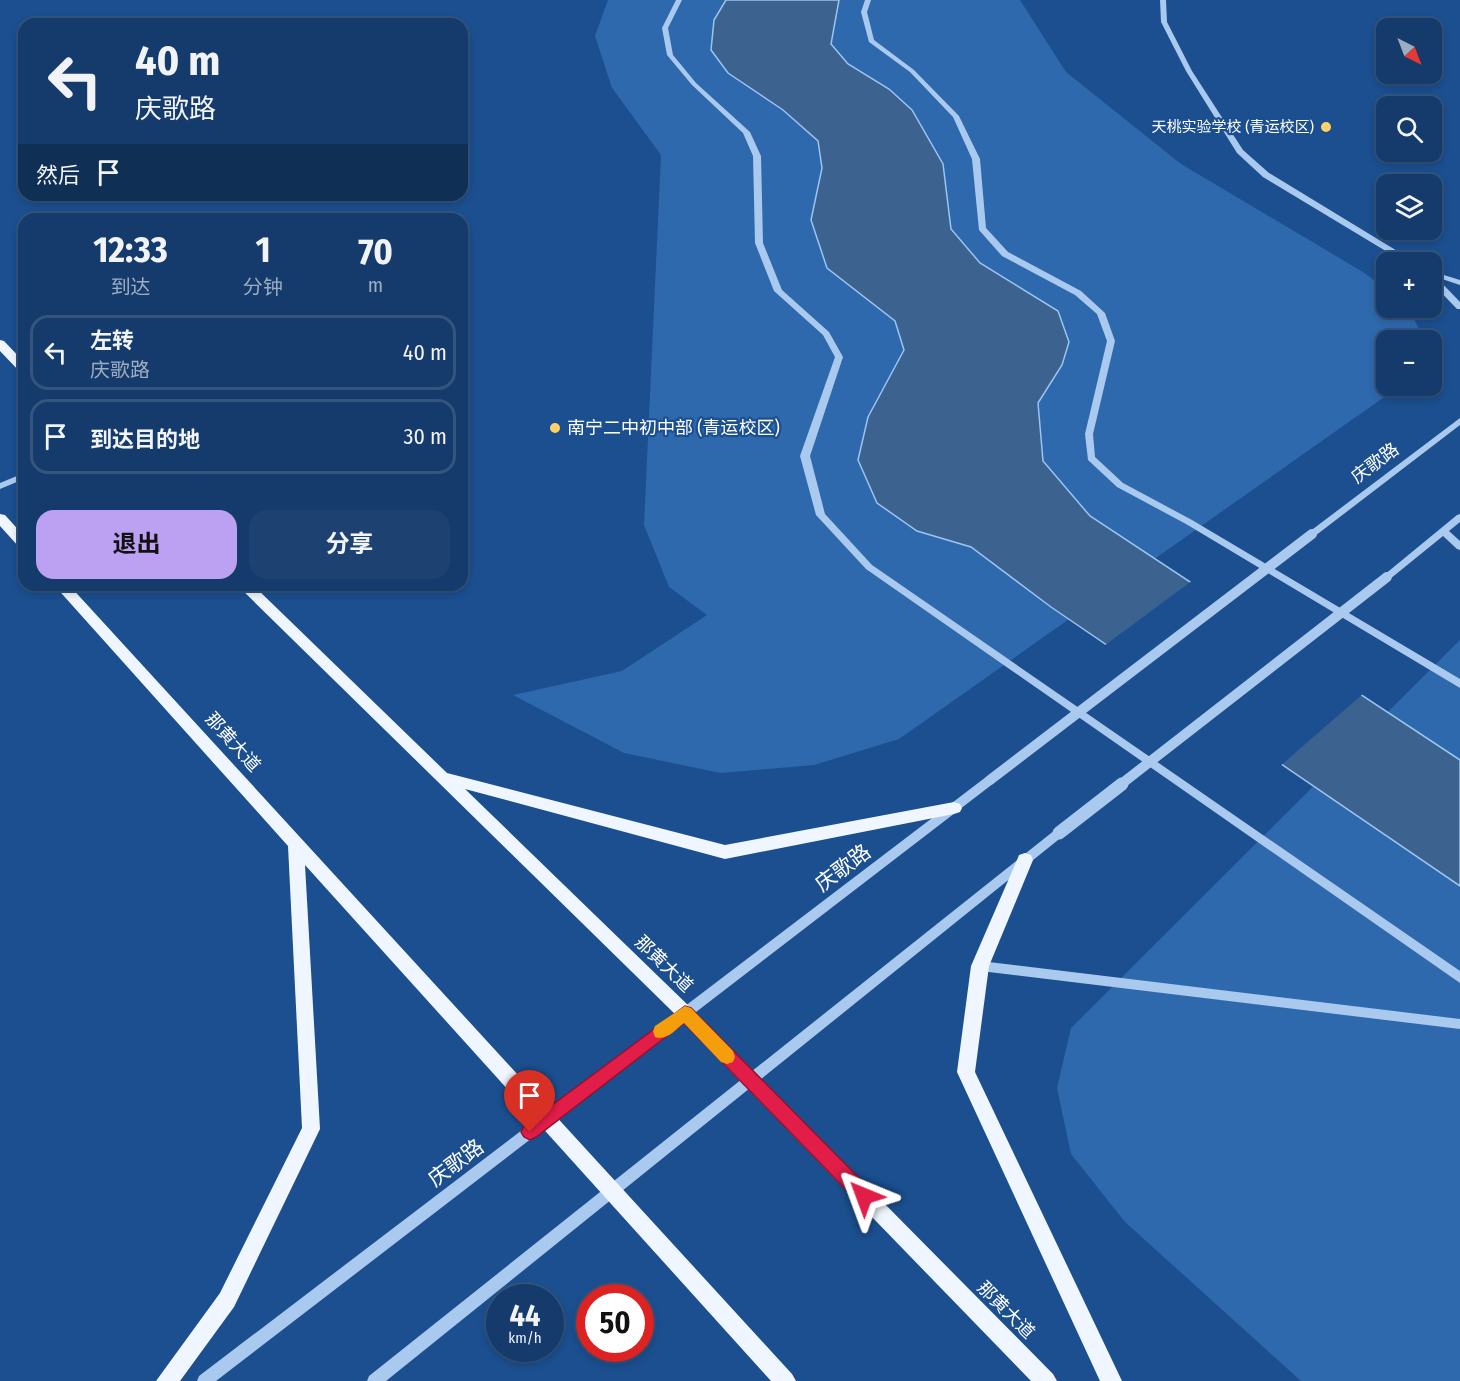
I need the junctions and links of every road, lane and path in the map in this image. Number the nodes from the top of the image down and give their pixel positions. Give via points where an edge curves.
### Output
1 (679, 0) edge
2 (868, 0) edge
3 (1163, 0) edge
4 (1393, 252) edge
5 (1442, 278) edge
6 (1460, 283) edge
7 (1442, 287) edge
8 (1460, 307) edge
9 (0, 344) edge
10 (18, 363) edge
11 (1460, 421) edge
12 (18, 478) edge
13 (0, 486) edge
14 (0, 518) edge
15 (1460, 518) edge
16 (1444, 531) junction
17 (18, 538) edge
18 (1460, 547) edge
19 (66, 591) edge
20 (250, 591) edge
21 (1460, 684) edge
22 (442, 778) junction
23 (954, 808) junction
24 (296, 842) junction
25 (1025, 860) junction
26 (980, 966) junction
27 (1460, 978) edge
28 (685, 1013) junction
29 (1460, 1024) edge
30 (749, 1079) junction
31 (548, 1118) junction
32 (612, 1189) junction
33 (167, 1381) edge
34 (204, 1381) edge
35 (374, 1381) edge
36 (785, 1381) edge
37 (1046, 1381) edge
38 (1111, 1381) edge

1 - 27 street via 665,28 670,55 694,84 746,132 757,156 759,243 778,291 826,334 838,357 806,456 821,515 869,567
2 - 21 street via 864,12 871,41 912,71 956,116 976,159 982,228 1005,254 1078,293 1101,313 1111,341 1089,434 1091,458 1120,485
3 - 4 street via 1164,22 1240,151 1266,175
5 - 6 street
7 - 8 street
9 - 10 main road
11 - 23 street, 庆歌路, bridge
12 - 13 street
14 - 17 main road
15 - 16 street
16 - 18 street
16 - 25 street, bridge
19 - 24 main road, 那黄大道
20 - 22 main road, 那黄大道
22 - 23 main road via 725,852
22 - 28 main road, 那黄大道
23 - 28 street, 庆歌路
24 - 31 main road, 那黄大道
24 - 33 main road via 311,1129 227,1300
25 - 26 main road
25 - 30 street
26 - 29 street
26 - 38 main road via 966,1072
28 - 30 main road, 那黄大道
28 - 31 street, 庆歌路
30 - 32 street
30 - 37 main road, 那黄大道
31 - 32 main road, 那黄大道
31 - 34 street, 庆歌路
32 - 35 street
32 - 36 main road, 那黄大道

